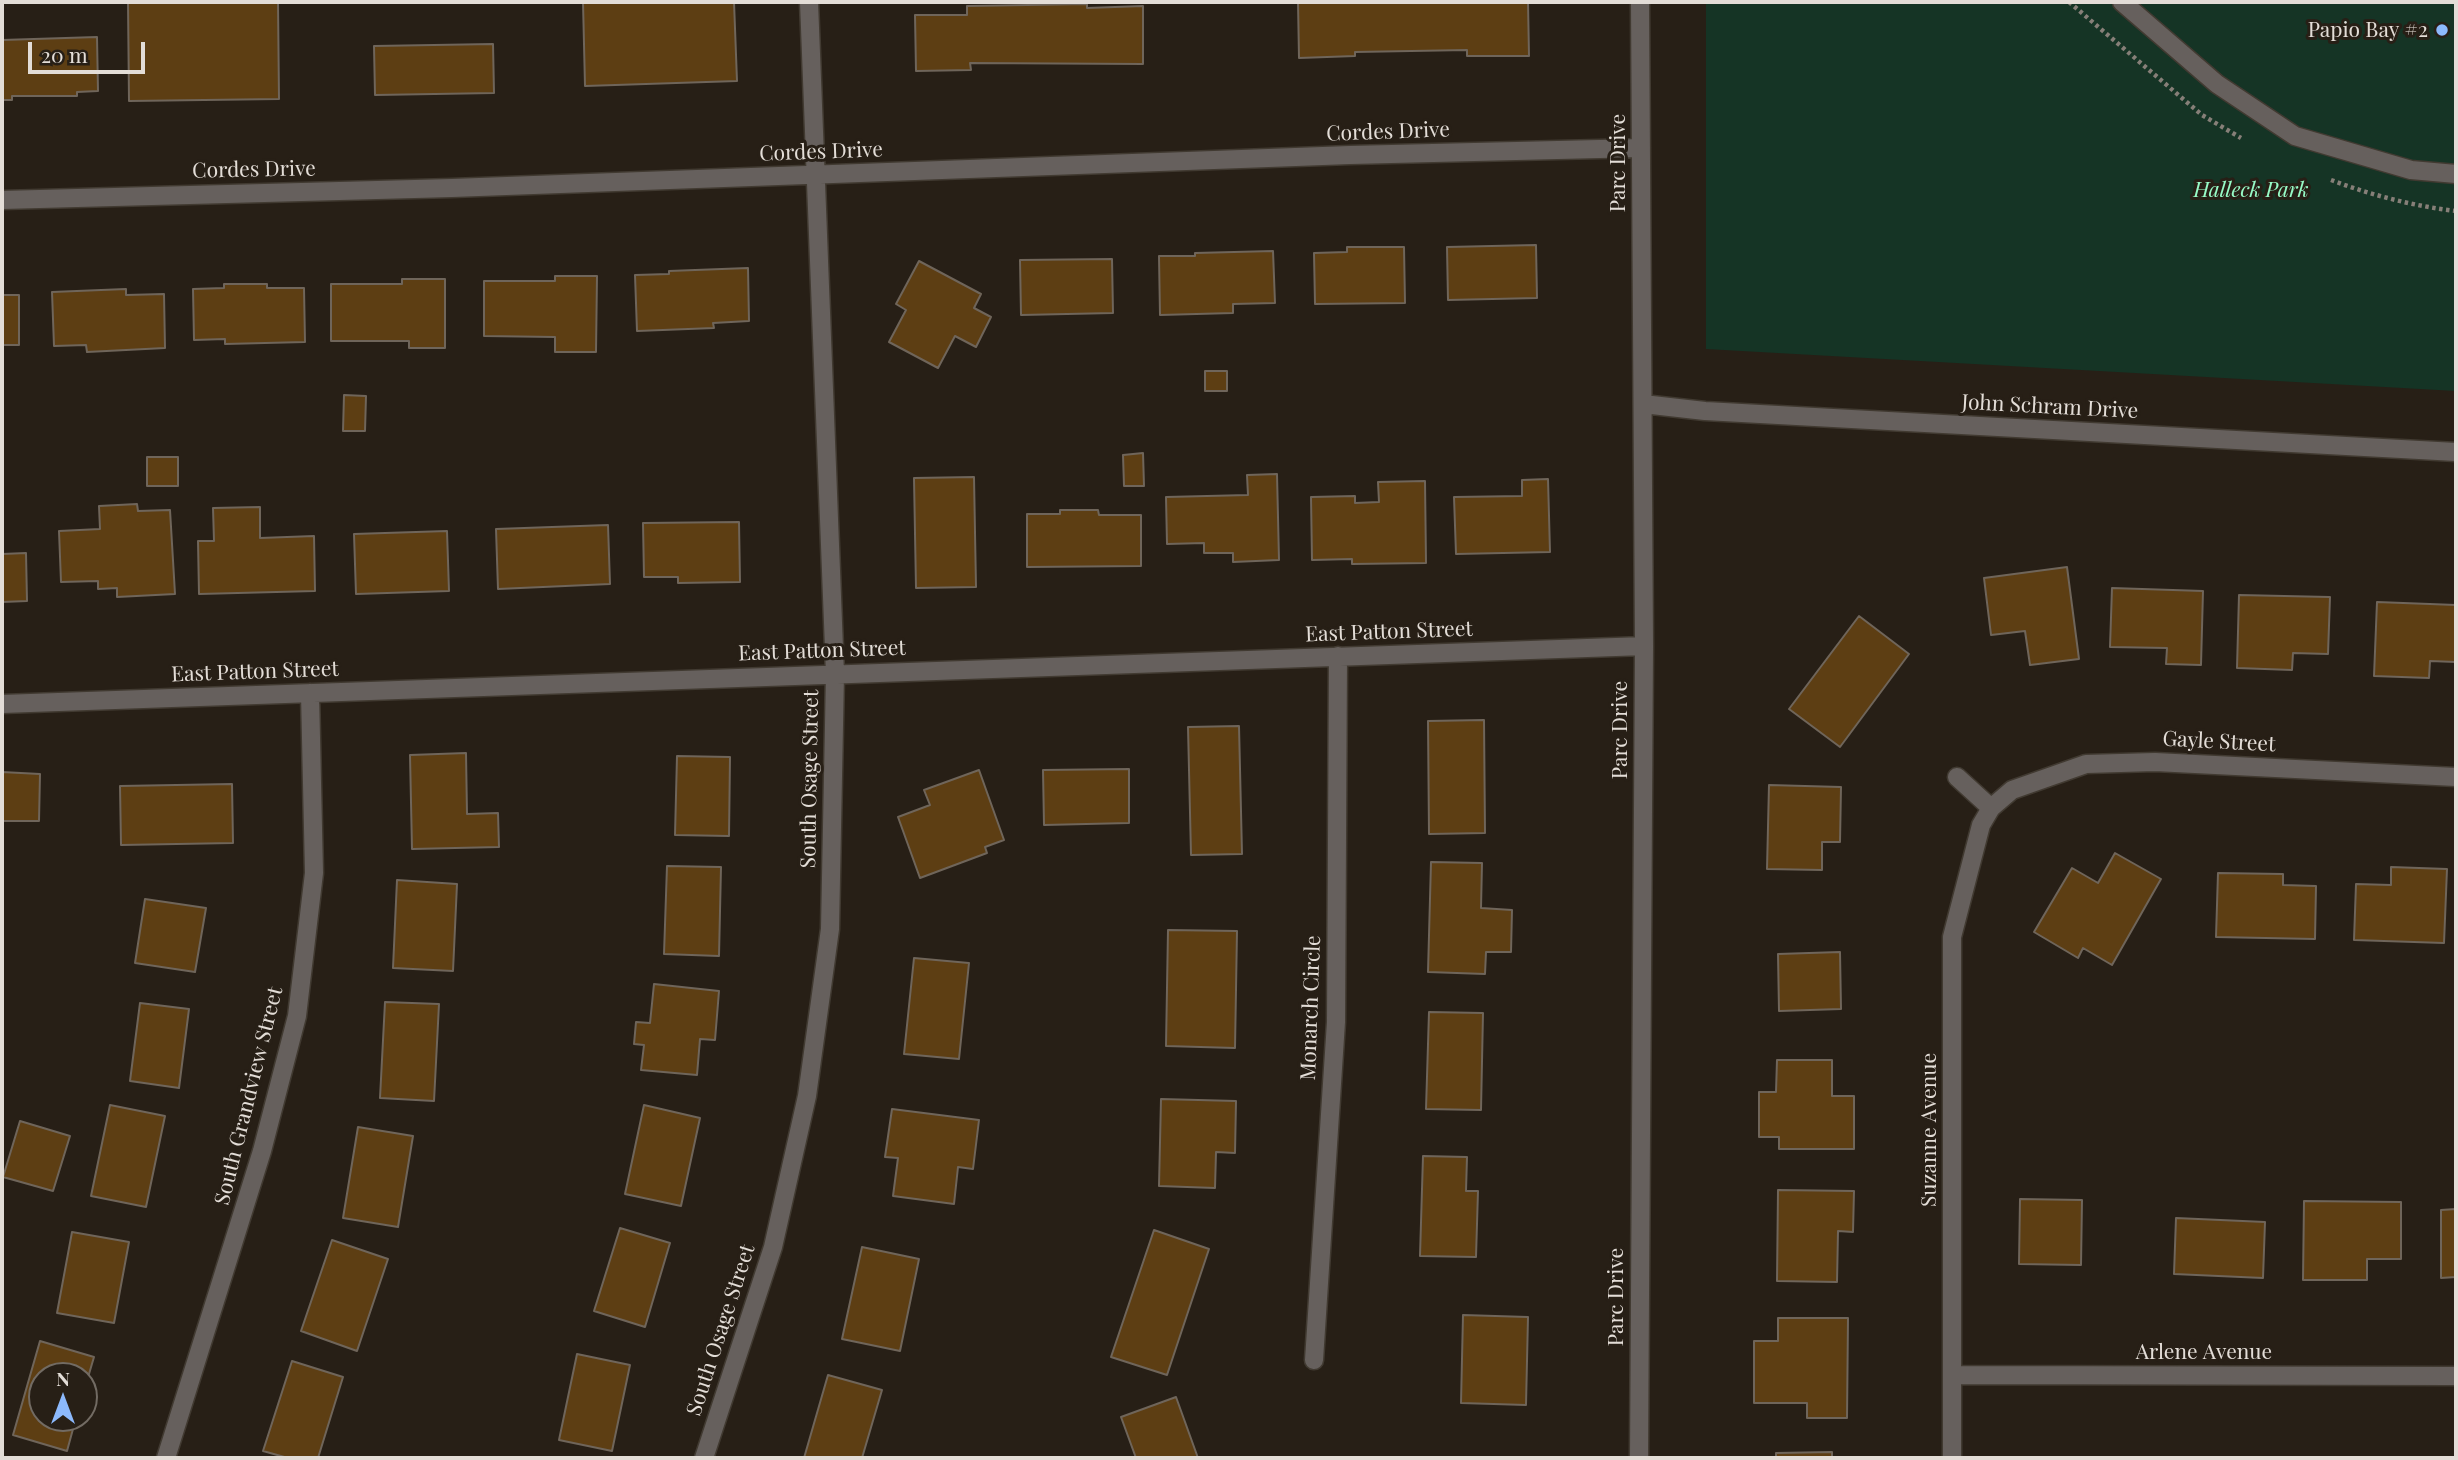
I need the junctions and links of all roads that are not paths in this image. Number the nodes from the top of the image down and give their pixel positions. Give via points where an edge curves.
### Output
1 (808, 2) edge
2 (1640, 2) edge
3 (2122, 2) edge
4 (1641, 148) junction
5 (2456, 174) edge
6 (816, 175) junction
7 (2, 200) edge
8 (1643, 404) junction
9 (2456, 452) edge
10 (1644, 646) junction
11 (1338, 656) junction
12 (835, 674) junction
13 (310, 692) junction
14 (2, 704) edge
15 (1957, 777) dead end
16 (2456, 777) edge
17 (1991, 808) junction
18 (1314, 1360) dead end
19 (1952, 1376) junction
20 (2456, 1376) edge
21 (166, 1458) edge
22 (704, 1458) edge
23 (1639, 1458) edge
24 (1952, 1458) edge

1 - 6 street, South Osage Street
2 - 4 street, Parc Drive
3 - 5 street via 2217,84 2295,136 2411,170
4 - 6 street, Cordes Drive
4 - 8 street, Parc Drive
6 - 7 street, Cordes Drive
6 - 12 street, South Osage Street
8 - 9 street, John Schram Drive via 1719,412
8 - 10 street, Parc Drive
10 - 11 street, East Patton Street
10 - 23 street, Parc Drive
11 - 12 street, East Patton Street
11 - 18 street, Monarch Circle via 1336,1022
12 - 13 street, East Patton Street
12 - 22 street, South Osage Street via 830,929 807,1096 773,1247
13 - 14 street, East Patton Street
13 - 21 street, South Grandview Street via 314,873 297,1016 262,1151
15 - 17 street
16 - 17 street, Gayle Street via 2155,762 2086,764 2012,790
17 - 19 street, Suzanne Avenue via 1981,825 1952,937
19 - 20 street, Arlene Avenue
19 - 24 street, Suzanne Avenue

